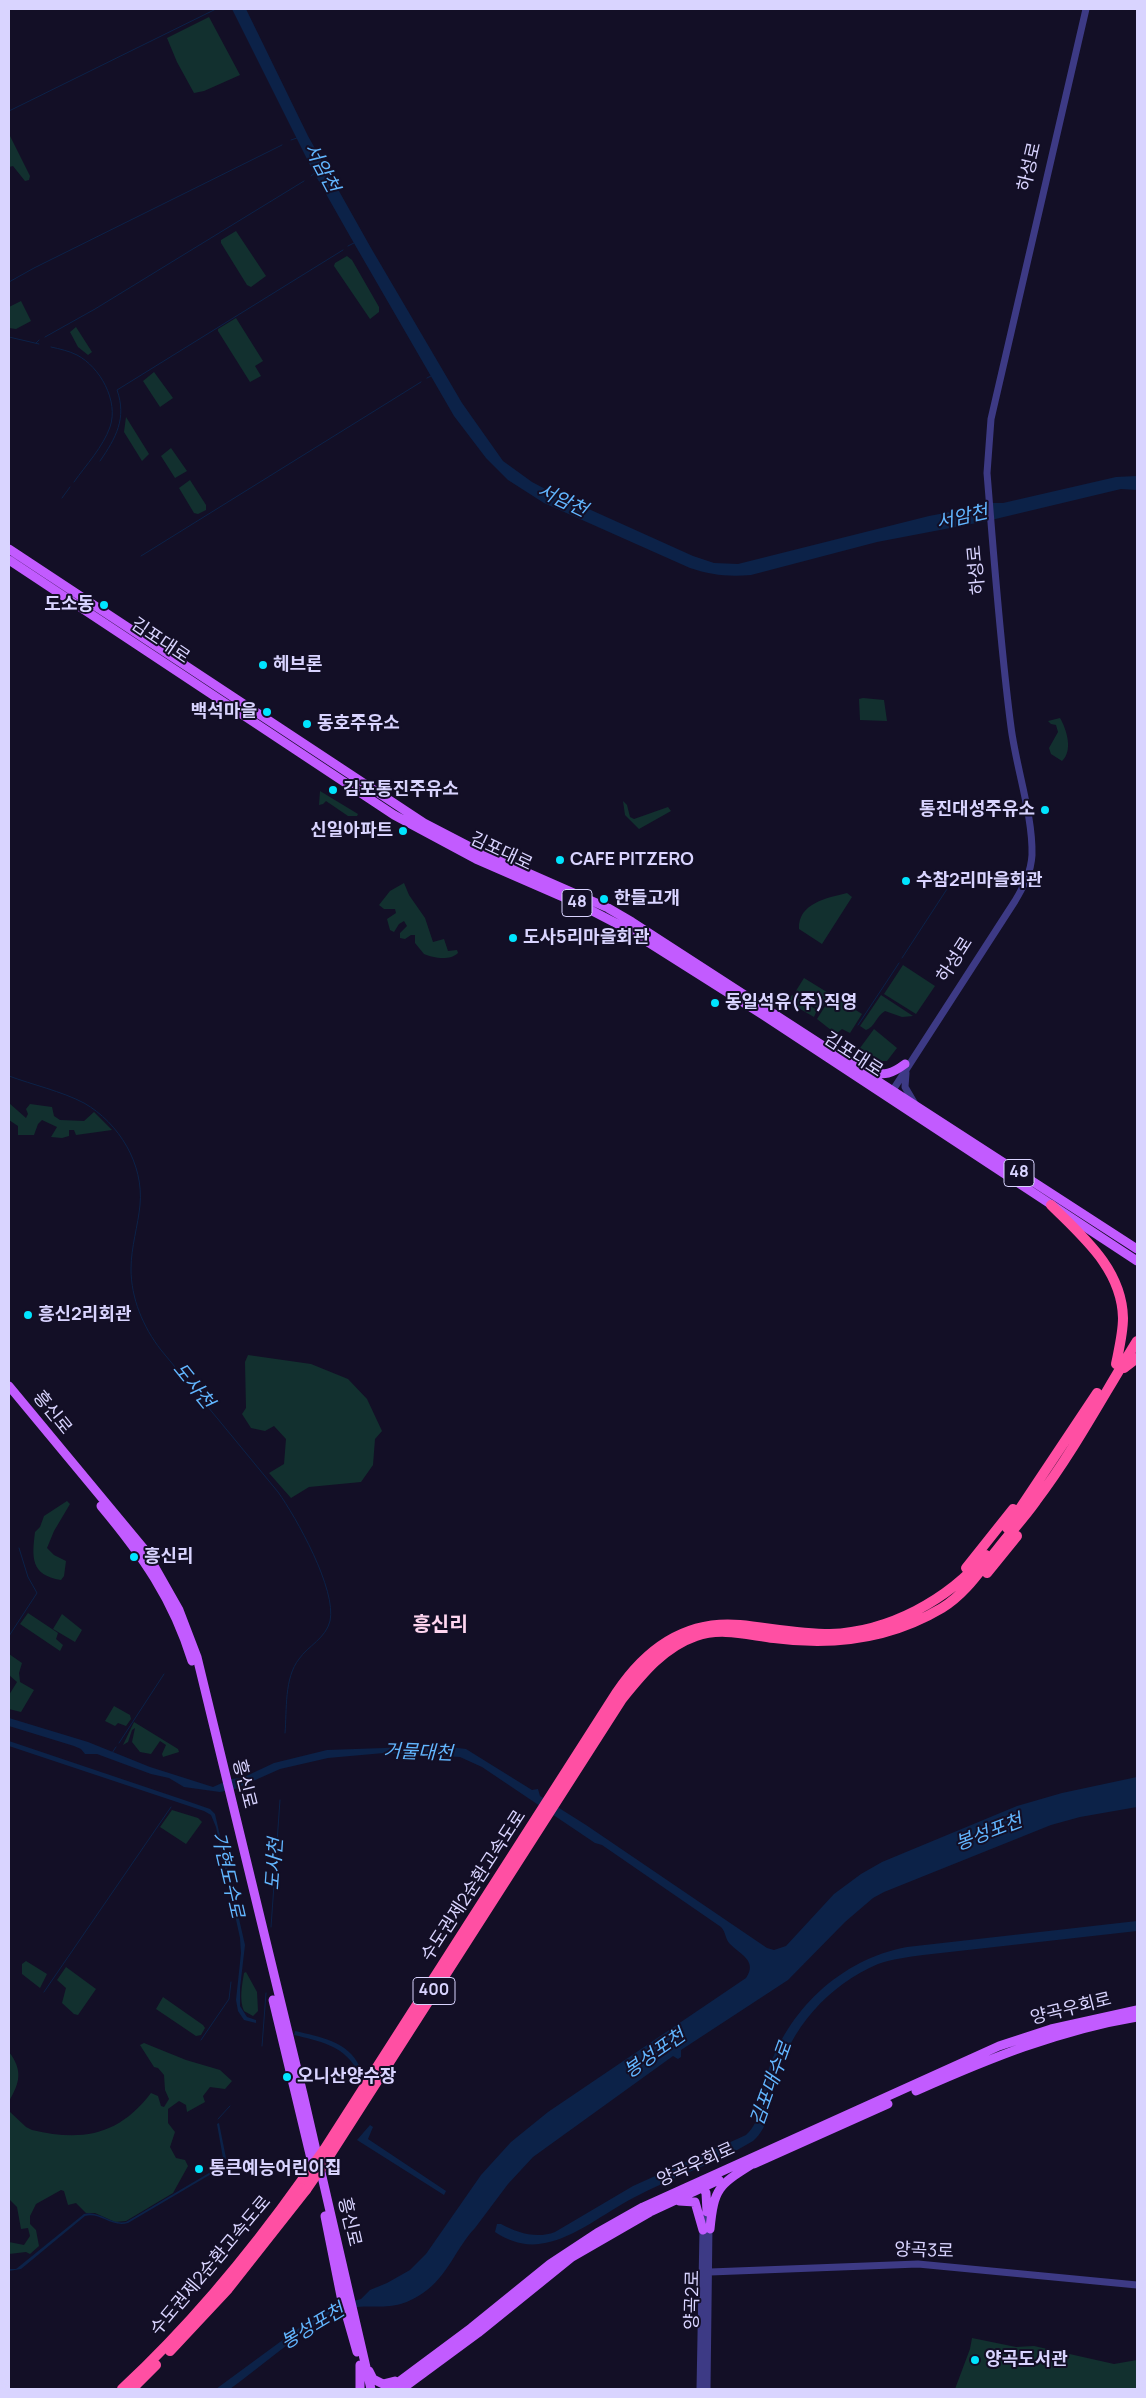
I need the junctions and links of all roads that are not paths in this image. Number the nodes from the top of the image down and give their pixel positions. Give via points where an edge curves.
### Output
1 (1084, 9) edge
2 (9, 549) edge
3 (9, 560) edge
4 (906, 1066) junction
5 (856, 1067) junction
6 (889, 1093) junction
7 (917, 1106) junction
8 (1051, 1205) junction
9 (1137, 1249) edge
10 (1137, 1261) edge
11 (1137, 1331) edge
12 (1137, 1341) edge
13 (1137, 1358) edge
14 (1117, 1369) junction
15 (9, 1386) edge
16 (9, 1394) edge
17 (1033, 1497) junction
18 (223, 1776) junction
19 (558, 1791) junction
20 (540, 1820) junction
21 (1137, 2010) edge
22 (1137, 2017) edge
23 (754, 2164) junction
24 (702, 2185) junction
25 (667, 2204) junction
26 (706, 2212) joint
27 (707, 2229) junction
28 (710, 2272) junction
29 (1137, 2284) edge
30 (362, 2365) junction
31 (403, 2386) edge
32 (122, 2389) edge
33 (132, 2389) edge
34 (360, 2389) edge
35 (365, 2389) edge
36 (371, 2389) edge
37 (389, 2389) edge
38 (700, 2389) edge
39 (707, 2389) edge

1 - 4 street, 하성로 via 991,419 988,452 987,495 1002,679 1013,760 1028,831 1028,865 1012,900
2 - 5 main road, 김포대로 / 48 via 424,824 608,908
3 - 6 main road, 김포대로 / 48 via 394,815 476,859 612,920
4 - 5 main road via 883,1075
4 - 6 street, 하성로
4 - 7 street via 905,1087
5 - 6 main road, 김포대로 / 48
6 - 7 main road, 김포대로 / 48
6 - 8 main road, 김포대로 / 48
7 - 9 main road, 김포대로 / 48
8 - 10 main road, 김포대로 / 48
8 - 14 highway via 1100,1256 1115,1280 1123,1317
11 - 14 highway
12 - 14 highway
13 - 14 highway
14 - 17 highway
15 - 18 main road, 흥신로 via 138,1541 163,1580 186,1625 197,1657
16 - 18 main road, 흥신로 via 149,1567 191,1657
17 - 19 highway, 수도권제2순환고속도로 / 400 via 966,1588 951,1602 924,1618 872,1636 811,1641 713,1632 696,1636 662,1654 622,1698
17 - 19 highway, 수도권제2순환고속도로 / 400 via 989,1551 961,1578 911,1614 876,1627 831,1634 794,1633 740,1625 705,1626 680,1633 646,1656 628,1677
18 - 30 main road, 흥신로
19 - 20 highway, 수도권제2순환고속도로 / 400
20 - 32 highway, 수도권제2순환고속도로 / 400, bridge via 324,2150 271,2224 222,2284
20 - 33 highway, 수도권제2순환고속도로 / 400, bridge via 306,2190 228,2290
21 - 24 main road, 양곡우회로 via 1051,2029 999,2046
22 - 23 main road, 양곡우회로 via 1059,2035 988,2059
23 - 24 main road, 양곡우회로
23 - 27 main road via 730,2178 717,2193
24 - 25 main road, 양곡우회로
24 - 26 main road, 양곡2로 via 706,2193
24 - 31 main road, 양곡우회로 via 643,2207 572,2248 448,2346
25 - 27 main road via 682,2200 695,2202
25 - 31 main road, 양곡우회로 via 572,2257 478,2333
26 - 27 street, 양곡2로
27 - 28 street, 양곡2로
27 - 38 street, 양곡2로
28 - 29 street, 양곡3로 via 918,2264
28 - 39 street, 양곡2로
30 - 31 main road via 373,2379 383,2384
30 - 34 main road
30 - 35 main road, 흥신로
30 - 36 main road, 흥신로
31 - 37 main road, 양곡우회로

